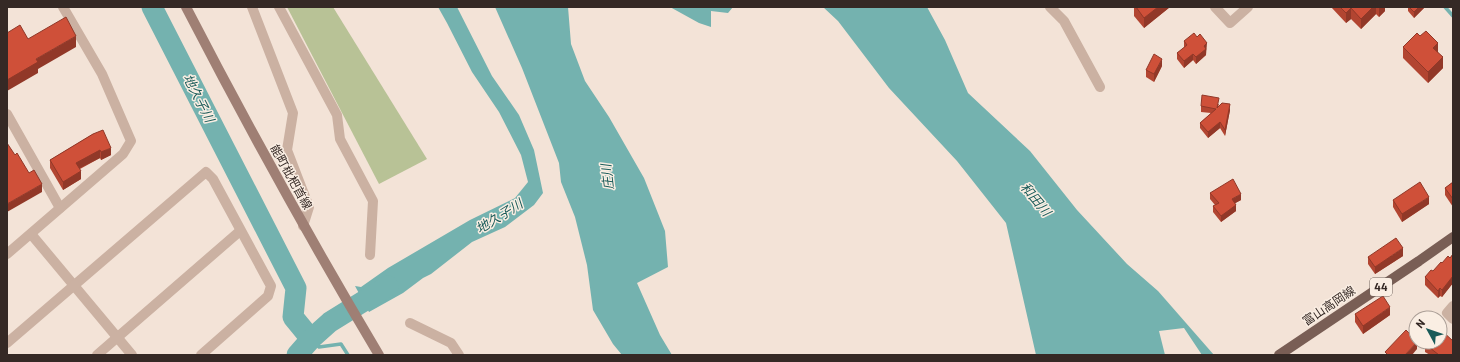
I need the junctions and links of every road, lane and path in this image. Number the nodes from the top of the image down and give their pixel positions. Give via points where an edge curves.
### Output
1 (63, 7) edge
2 (186, 7) edge
3 (252, 7) edge
4 (278, 7) edge
5 (1050, 7) edge
6 (1215, 7) edge
7 (1248, 7) edge
8 (1100, 87) dead end
9 (7, 114) edge
10 (60, 208) junction
11 (303, 226) junction
12 (240, 231) junction
13 (31, 234) junction
14 (1453, 237) edge
15 (7, 254) edge
16 (370, 255) dead end
17 (74, 286) junction
18 (1453, 306) edge
19 (1453, 319) edge
20 (410, 322) dead end
21 (117, 337) junction
22 (7, 343) edge
23 (376, 351) edge
24 (97, 355) edge
25 (132, 355) edge
26 (201, 355) edge
27 (458, 355) edge
28 (1279, 355) edge

1 - 10 street via 102,74 131,141 123,154
2 - 11 main road, 能町枇杷首線
3 - 11 street via 293,113 287,150 309,207
4 - 16 street via 336,115 340,139 373,201
5 - 8 street via 1064,21
6 - 7 street via 1230,23
9 - 10 street
10 - 13 street
11 - 23 main road, 能町枇杷首線
12 - 17 street via 213,180 206,172
12 - 21 street
12 - 26 street via 271,286 268,296
13 - 15 street
13 - 17 street
14 - 28 main road, 富山高岡線 / 44
17 - 21 street
17 - 22 street
18 - 19 street via 1447,314
20 - 27 street via 451,343
21 - 24 street
21 - 25 street

